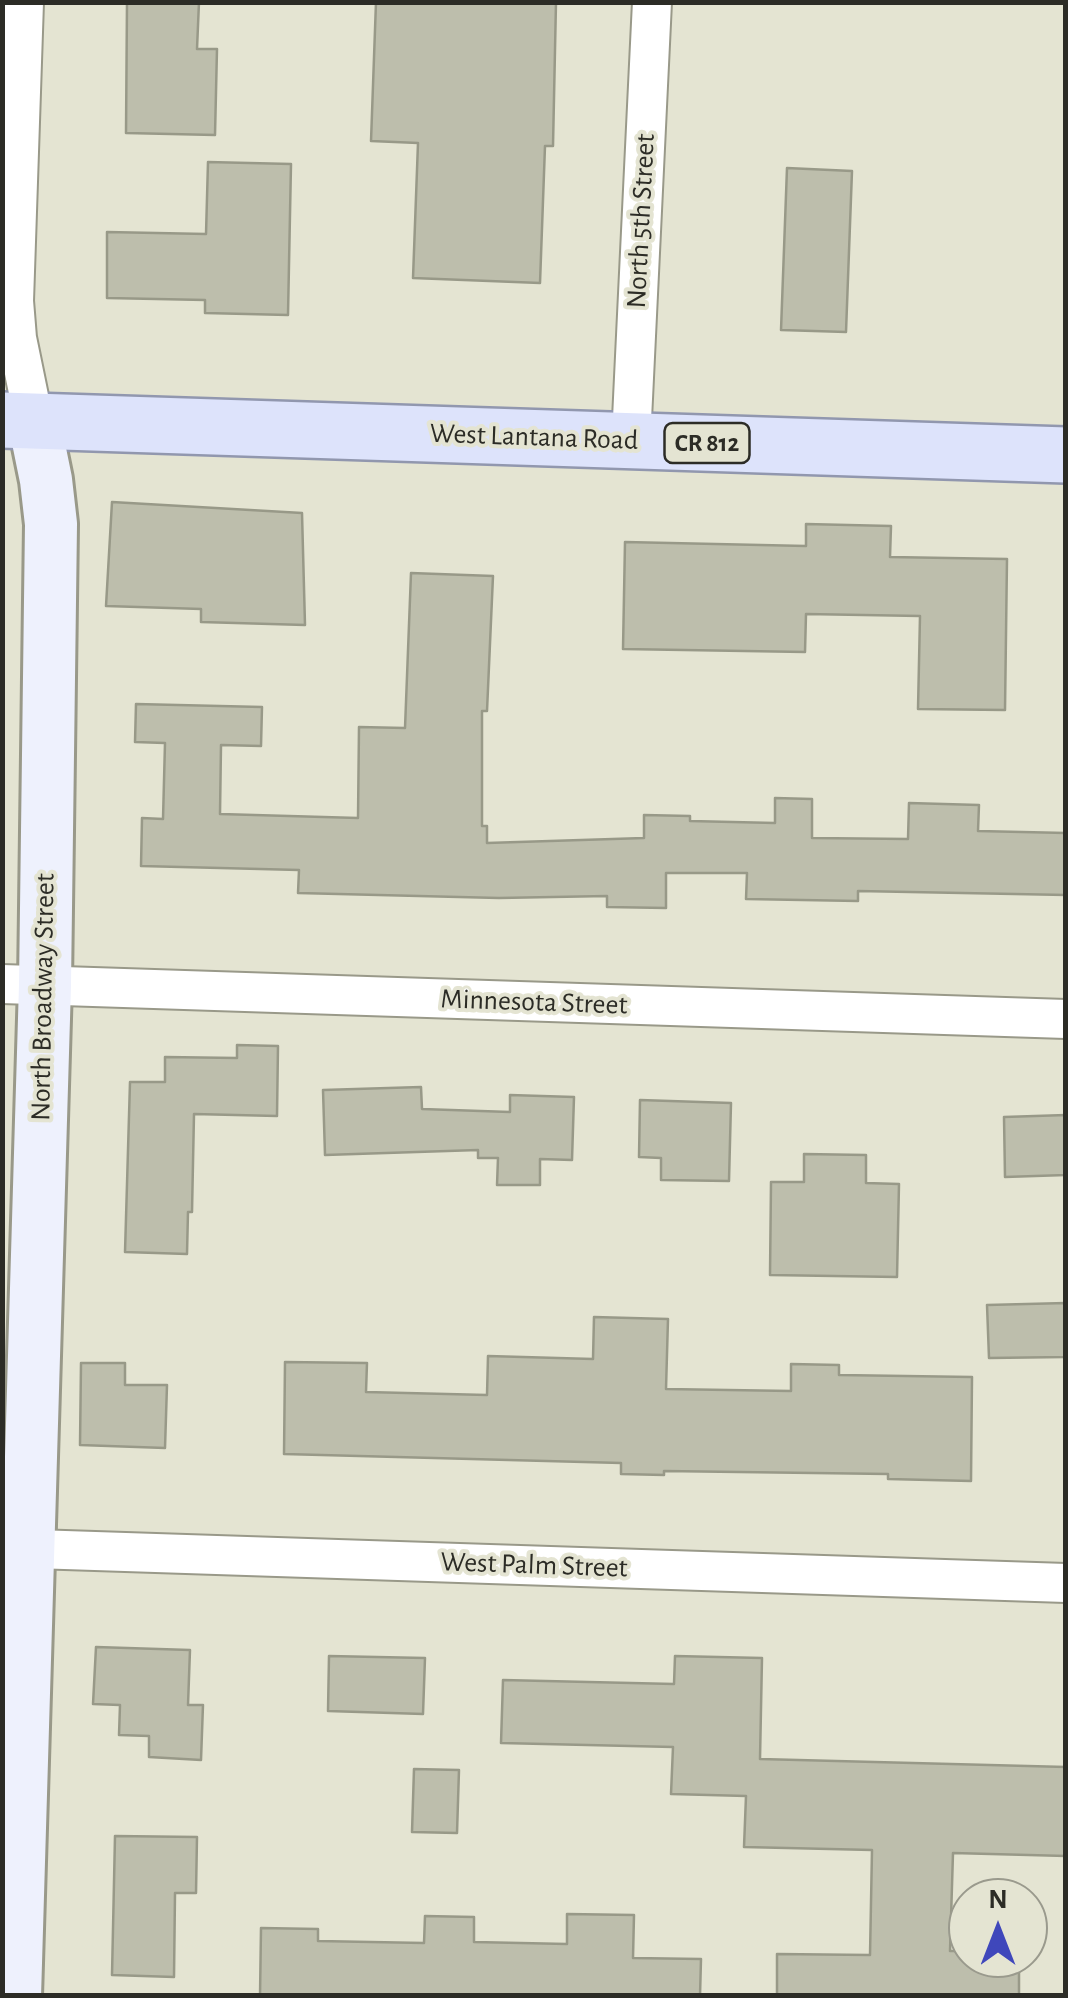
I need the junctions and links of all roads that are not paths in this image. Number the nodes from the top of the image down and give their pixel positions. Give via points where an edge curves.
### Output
1 (24, 2) edge
2 (652, 2) edge
3 (18, 420) edge
4 (631, 440) junction
5 (1066, 454) edge
6 (24, 984) edge
7 (1066, 1019) edge
8 (15, 1548) edge
9 (1066, 1583) edge
10 (14, 1996) edge

1 - 3 street, North Broadway Street via 14,301
2 - 4 street, North 5th Street
3 - 4 main road, West Lantana Road / CR 812
3 - 6 street, North Broadway Street via 46,480 51,524
4 - 5 main road, West Lantana Road / CR 812
6 - 7 street, Minnesota Street
6 - 8 street, North Broadway Street
8 - 9 street, West Palm Street
8 - 10 street, North Broadway Street

